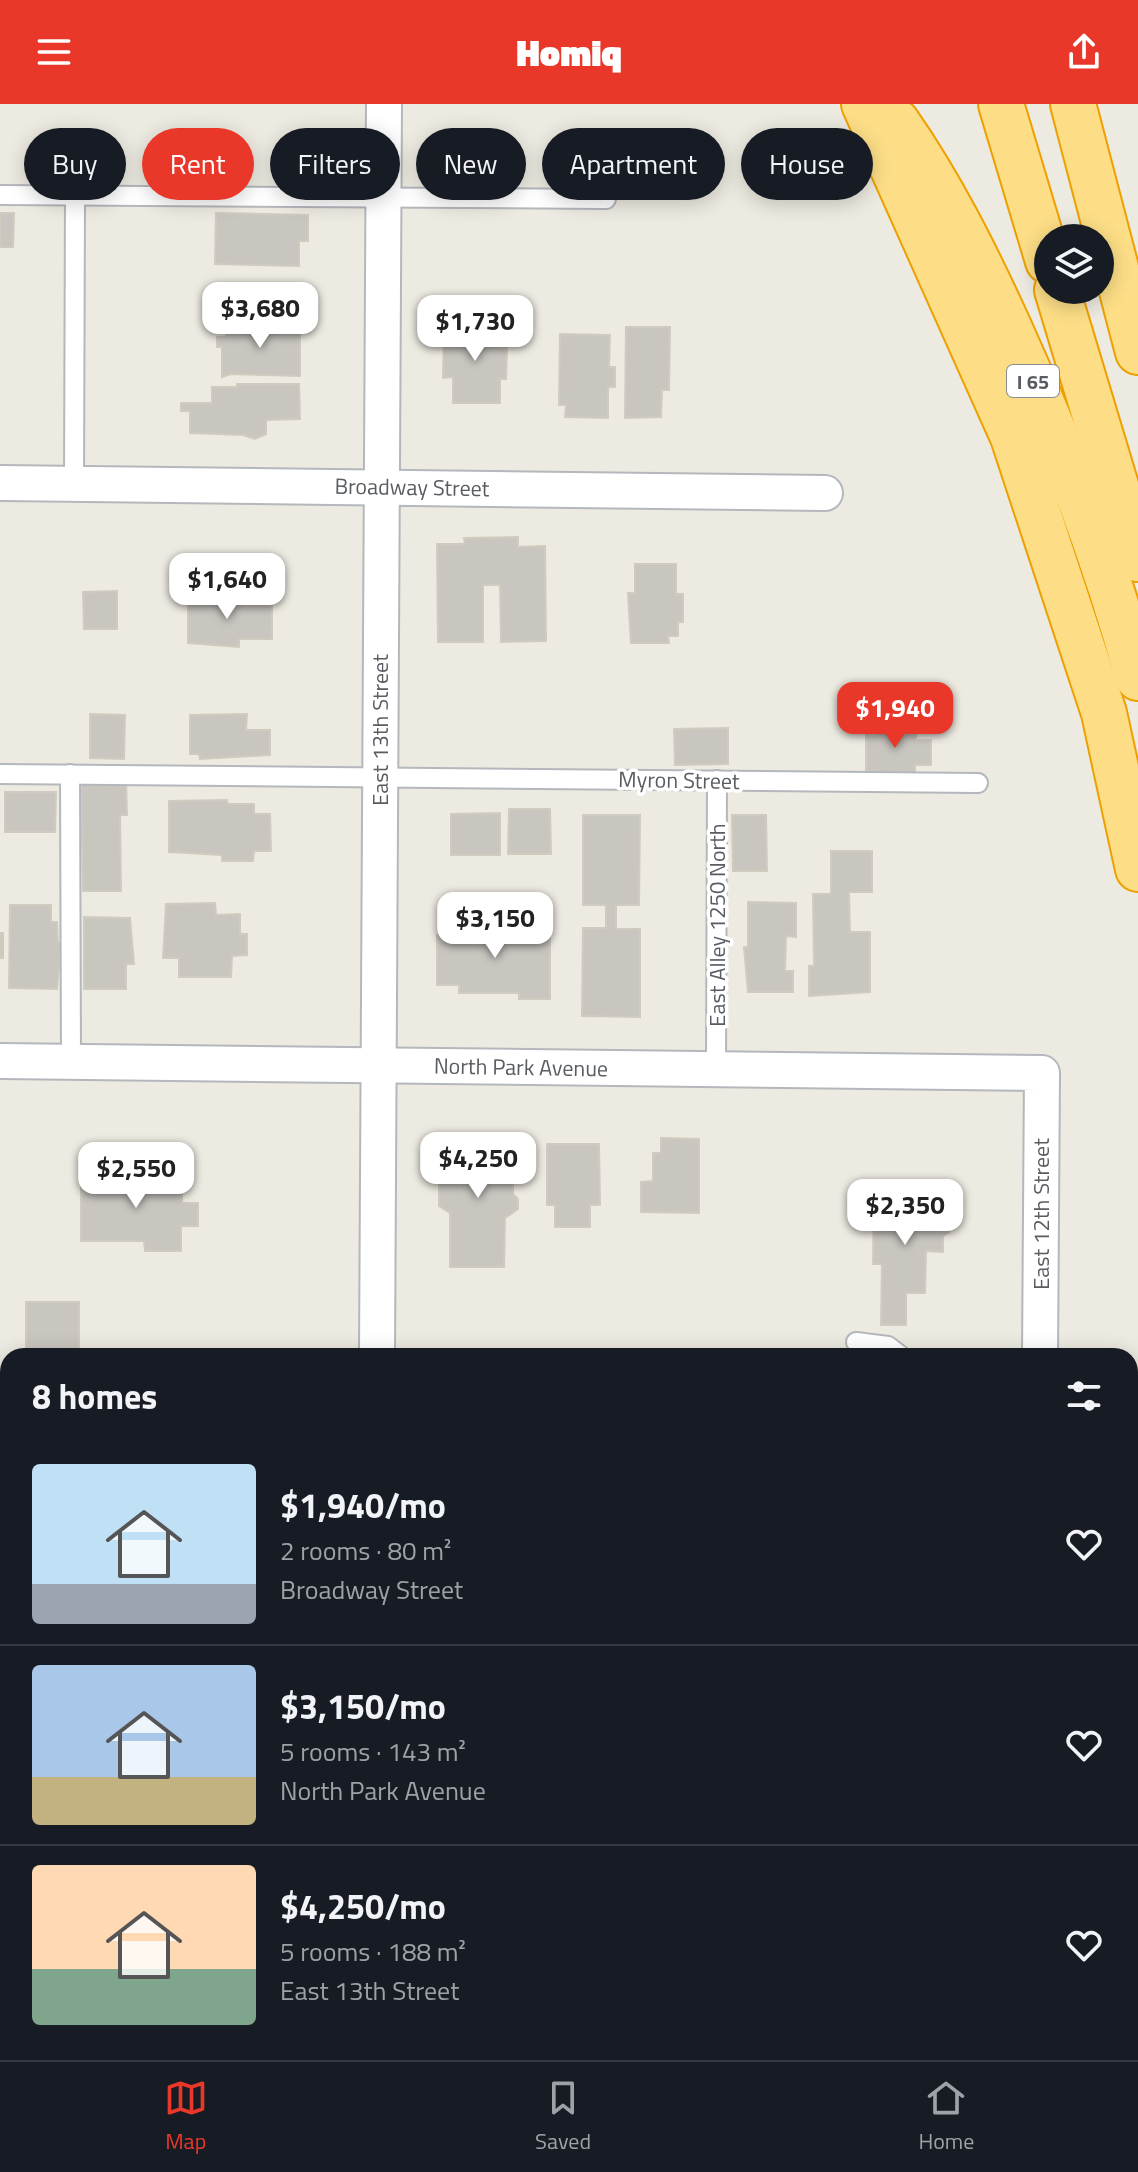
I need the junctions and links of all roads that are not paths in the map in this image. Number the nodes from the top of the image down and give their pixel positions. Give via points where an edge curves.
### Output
1 (384, 104) edge
2 (864, 104) edge
3 (884, 104) edge
4 (1001, 104) edge
5 (1073, 104) edge
6 (1092, 104) edge
7 (384, 128) edge
8 (0, 195) edge
9 (24, 195) edge
10 (126, 196) edge
11 (270, 197) edge
12 (400, 197) edge
13 (542, 198) edge
14 (75, 200) edge
15 (384, 200) edge
16 (1037, 224) edge
17 (1061, 304) edge
18 (1136, 346) edge
19 (0, 483) edge
20 (74, 484) junction
21 (381, 486) junction
22 (825, 493) dead end
23 (1138, 559) edge
24 (1138, 678) edge
25 (0, 774) edge
26 (70, 774) junction
27 (380, 776) junction
28 (717, 780) junction
29 (978, 783) dead end
30 (1138, 869) edge
31 (0, 1061) edge
32 (71, 1062) junction
33 (379, 1065) junction
34 (716, 1069) junction
35 (1042, 1073) joint
36 (856, 1342) dead end
37 (377, 1348) edge
38 (891, 1348) edge
39 (1040, 1348) edge

1 - 7 street, East 13th Street
2 - 30 highway via 1013,437 1104,713
3 - 24 highway, I 65 via 960,227 1043,401 1117,604
4 - 16 highway
5 - 18 highway
6 - 18 highway
8 - 9 lane
10 - 11 lane
12 - 13 lane
14 - 20 lane
15 - 21 street, East 13th Street
17 - 23 highway
19 - 20 street, Broadway Street
20 - 21 street, Broadway Street
21 - 22 street, Broadway Street
21 - 27 street, East 13th Street
25 - 26 lane, Myron Street
26 - 27 lane, Myron Street
26 - 32 lane
27 - 28 lane, Myron Street
27 - 33 street, East 13th Street
28 - 29 lane, Myron Street
28 - 34 lane, East Alley 1250 North
31 - 32 street, North Park Avenue
32 - 33 street, North Park Avenue
33 - 34 street, North Park Avenue
33 - 37 street, East 13th Street
34 - 35 street, North Park Avenue
35 - 39 street, East 12th Street
36 - 38 lane

